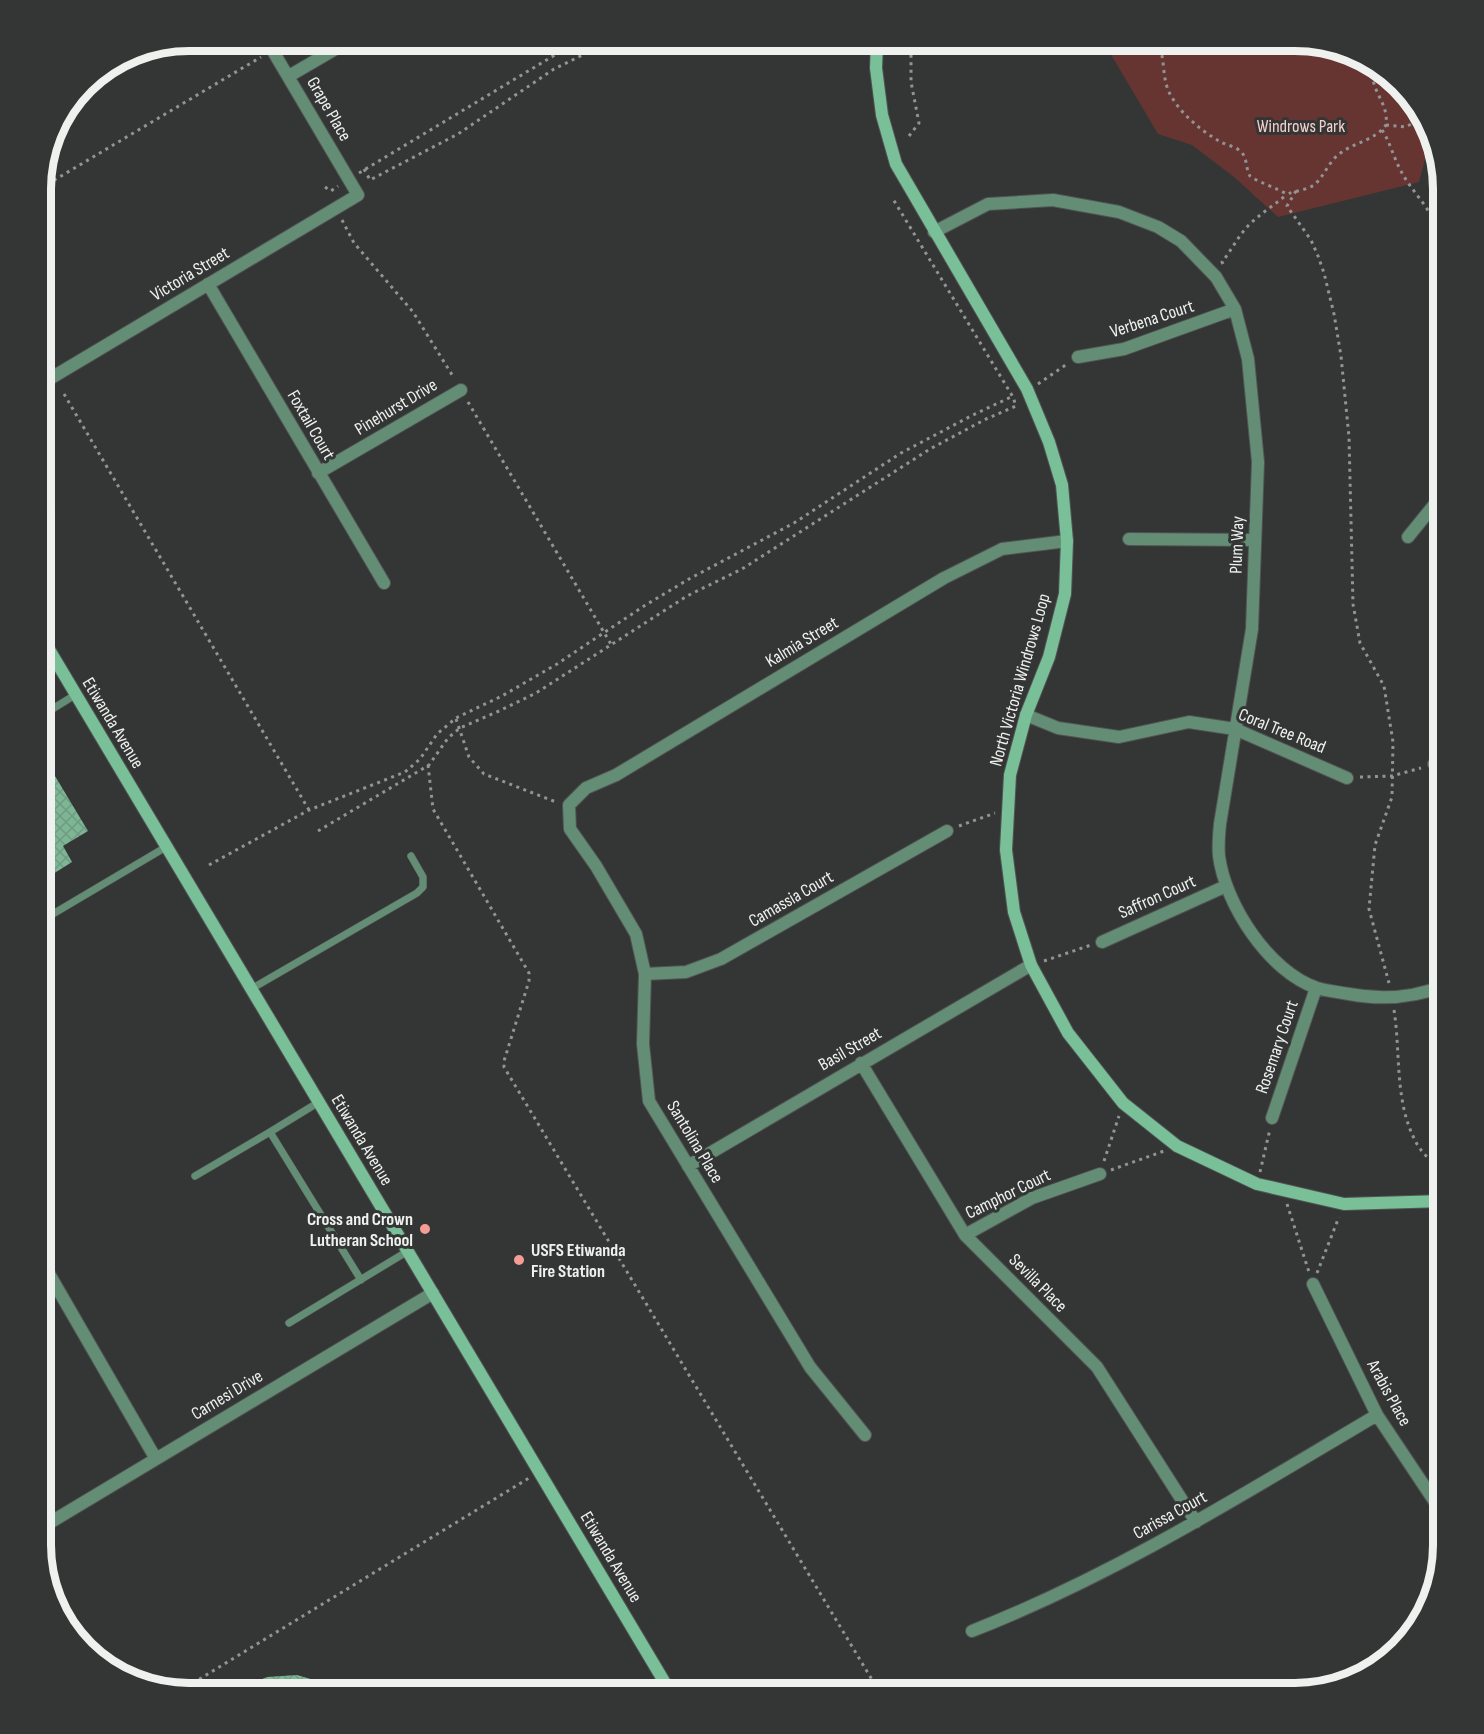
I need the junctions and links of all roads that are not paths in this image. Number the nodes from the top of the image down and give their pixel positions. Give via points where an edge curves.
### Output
1 (274, 51) edge
2 (331, 51) edge
3 (877, 51) edge
4 (289, 76) junction
5 (358, 195) joint
6 (934, 232) junction
7 (208, 284) junction
8 (1235, 309) junction
9 (1078, 357) road end
10 (51, 378) edge
11 (460, 390) road end
12 (318, 474) junction
13 (1433, 506) edge
14 (1408, 537) dead end
15 (1129, 539) dead end
16 (1255, 540) junction
17 (1067, 541) junction
18 (384, 583) dead end
19 (51, 653) edge
20 (75, 695) junction
21 (51, 710) edge
22 (1026, 715) junction
23 (1235, 729) junction
24 (1347, 778) road end
25 (569, 805) joint
26 (946, 831) road end
27 (166, 847) junction
28 (411, 856) dead end
29 (1226, 886) junction
30 (51, 915) edge
31 (1102, 942) road end
32 (1031, 965) junction
33 (645, 974) junction
34 (1316, 988) junction
35 (251, 989) junction
36 (1433, 990) edge
37 (861, 1063) junction
38 (319, 1102) junction
39 (1272, 1118) road end
40 (270, 1132) junction
41 (688, 1166) junction
42 (1100, 1174) road end
43 (195, 1176) dead end
44 (1433, 1202) edge
45 (965, 1235) junction
46 (408, 1251) junction
47 (51, 1277) edge
48 (361, 1280) junction
49 (1313, 1284) road end
50 (433, 1293) junction
51 (289, 1323) dead end
52 (1377, 1415) junction
53 (865, 1435) dead end
54 (156, 1459) junction
55 (1433, 1499) edge
56 (51, 1521) edge
57 (1196, 1522) junction
58 (972, 1631) dead end
59 (665, 1683) edge

1 - 4 street, Grape Place
2 - 4 street
3 - 6 street, North Victoria Windrows Loop via 882,115 896,164
4 - 5 street, Grape Place
5 - 7 street, Victoria Street
6 - 8 street, Plum Way via 988,204 1053,200 1119,212 1181,241 1216,277
6 - 17 street, North Victoria Windrows Loop via 1027,389 1062,485
7 - 10 street, Victoria Street
7 - 12 street, Foxtail Court
8 - 9 street, Verbena Court via 1124,349
8 - 16 street, Plum Way via 1252,383 1258,462
11 - 12 street, Pinehurst Drive
12 - 18 street, Foxtail Court
13 - 14 street
15 - 16 street
16 - 23 street, Plum Way via 1252,629
17 - 22 street, North Victoria Windrows Loop via 1065,594 1049,657
17 - 25 street, Kalmia Street via 1002,549 944,579 627,769 586,788
19 - 20 street, Etiwanda Avenue
20 - 21 lane
20 - 27 street, Etiwanda Avenue
22 - 23 street, Coral Tree Road via 1058,728 1119,737 1189,722
22 - 32 street, North Victoria Windrows Loop via 1010,775 1006,850 1014,912
23 - 24 street, Coral Tree Road
23 - 29 street, Plum Way via 1220,824 1219,855
25 - 33 street, Santolina Place via 570,829 636,934
26 - 33 street, Camassia Court via 721,959 686,972
27 - 30 lane
27 - 35 street, Etiwanda Avenue
28 - 35 lane via 423,877 423,887 417,893
29 - 31 street, Saffron Court
29 - 34 street, Plum Way via 1241,919 1263,947 1287,971
32 - 37 street, Basil Street
32 - 44 street, North Victoria Windrows Loop via 1068,1032 1123,1103 1177,1146 1257,1184 1344,1204
33 - 41 street, Santolina Place via 643,1044 649,1101
34 - 36 street, Plum Way via 1374,999 1419,995
34 - 39 street, Rosemary Court
35 - 38 street, Etiwanda Avenue
37 - 41 street, Basil Street
37 - 45 street, Sevilla Place
38 - 40 lane
38 - 46 street, Etiwanda Avenue
40 - 43 lane
40 - 48 lane
41 - 53 street, Santolina Place via 810,1367
42 - 45 street, Camphor Court via 1032,1198
45 - 57 street, Sevilla Place via 1097,1367
46 - 48 lane
46 - 50 street, Etiwanda Avenue
47 - 54 street
48 - 51 lane
49 - 52 street, Arabis Place
50 - 54 street, Carnesi Drive
50 - 59 street, Etiwanda Avenue
52 - 55 street, Arabis Place
52 - 57 street, Carissa Court
54 - 56 street, Carnesi Drive
57 - 58 street, Carissa Court via 1029,1608

